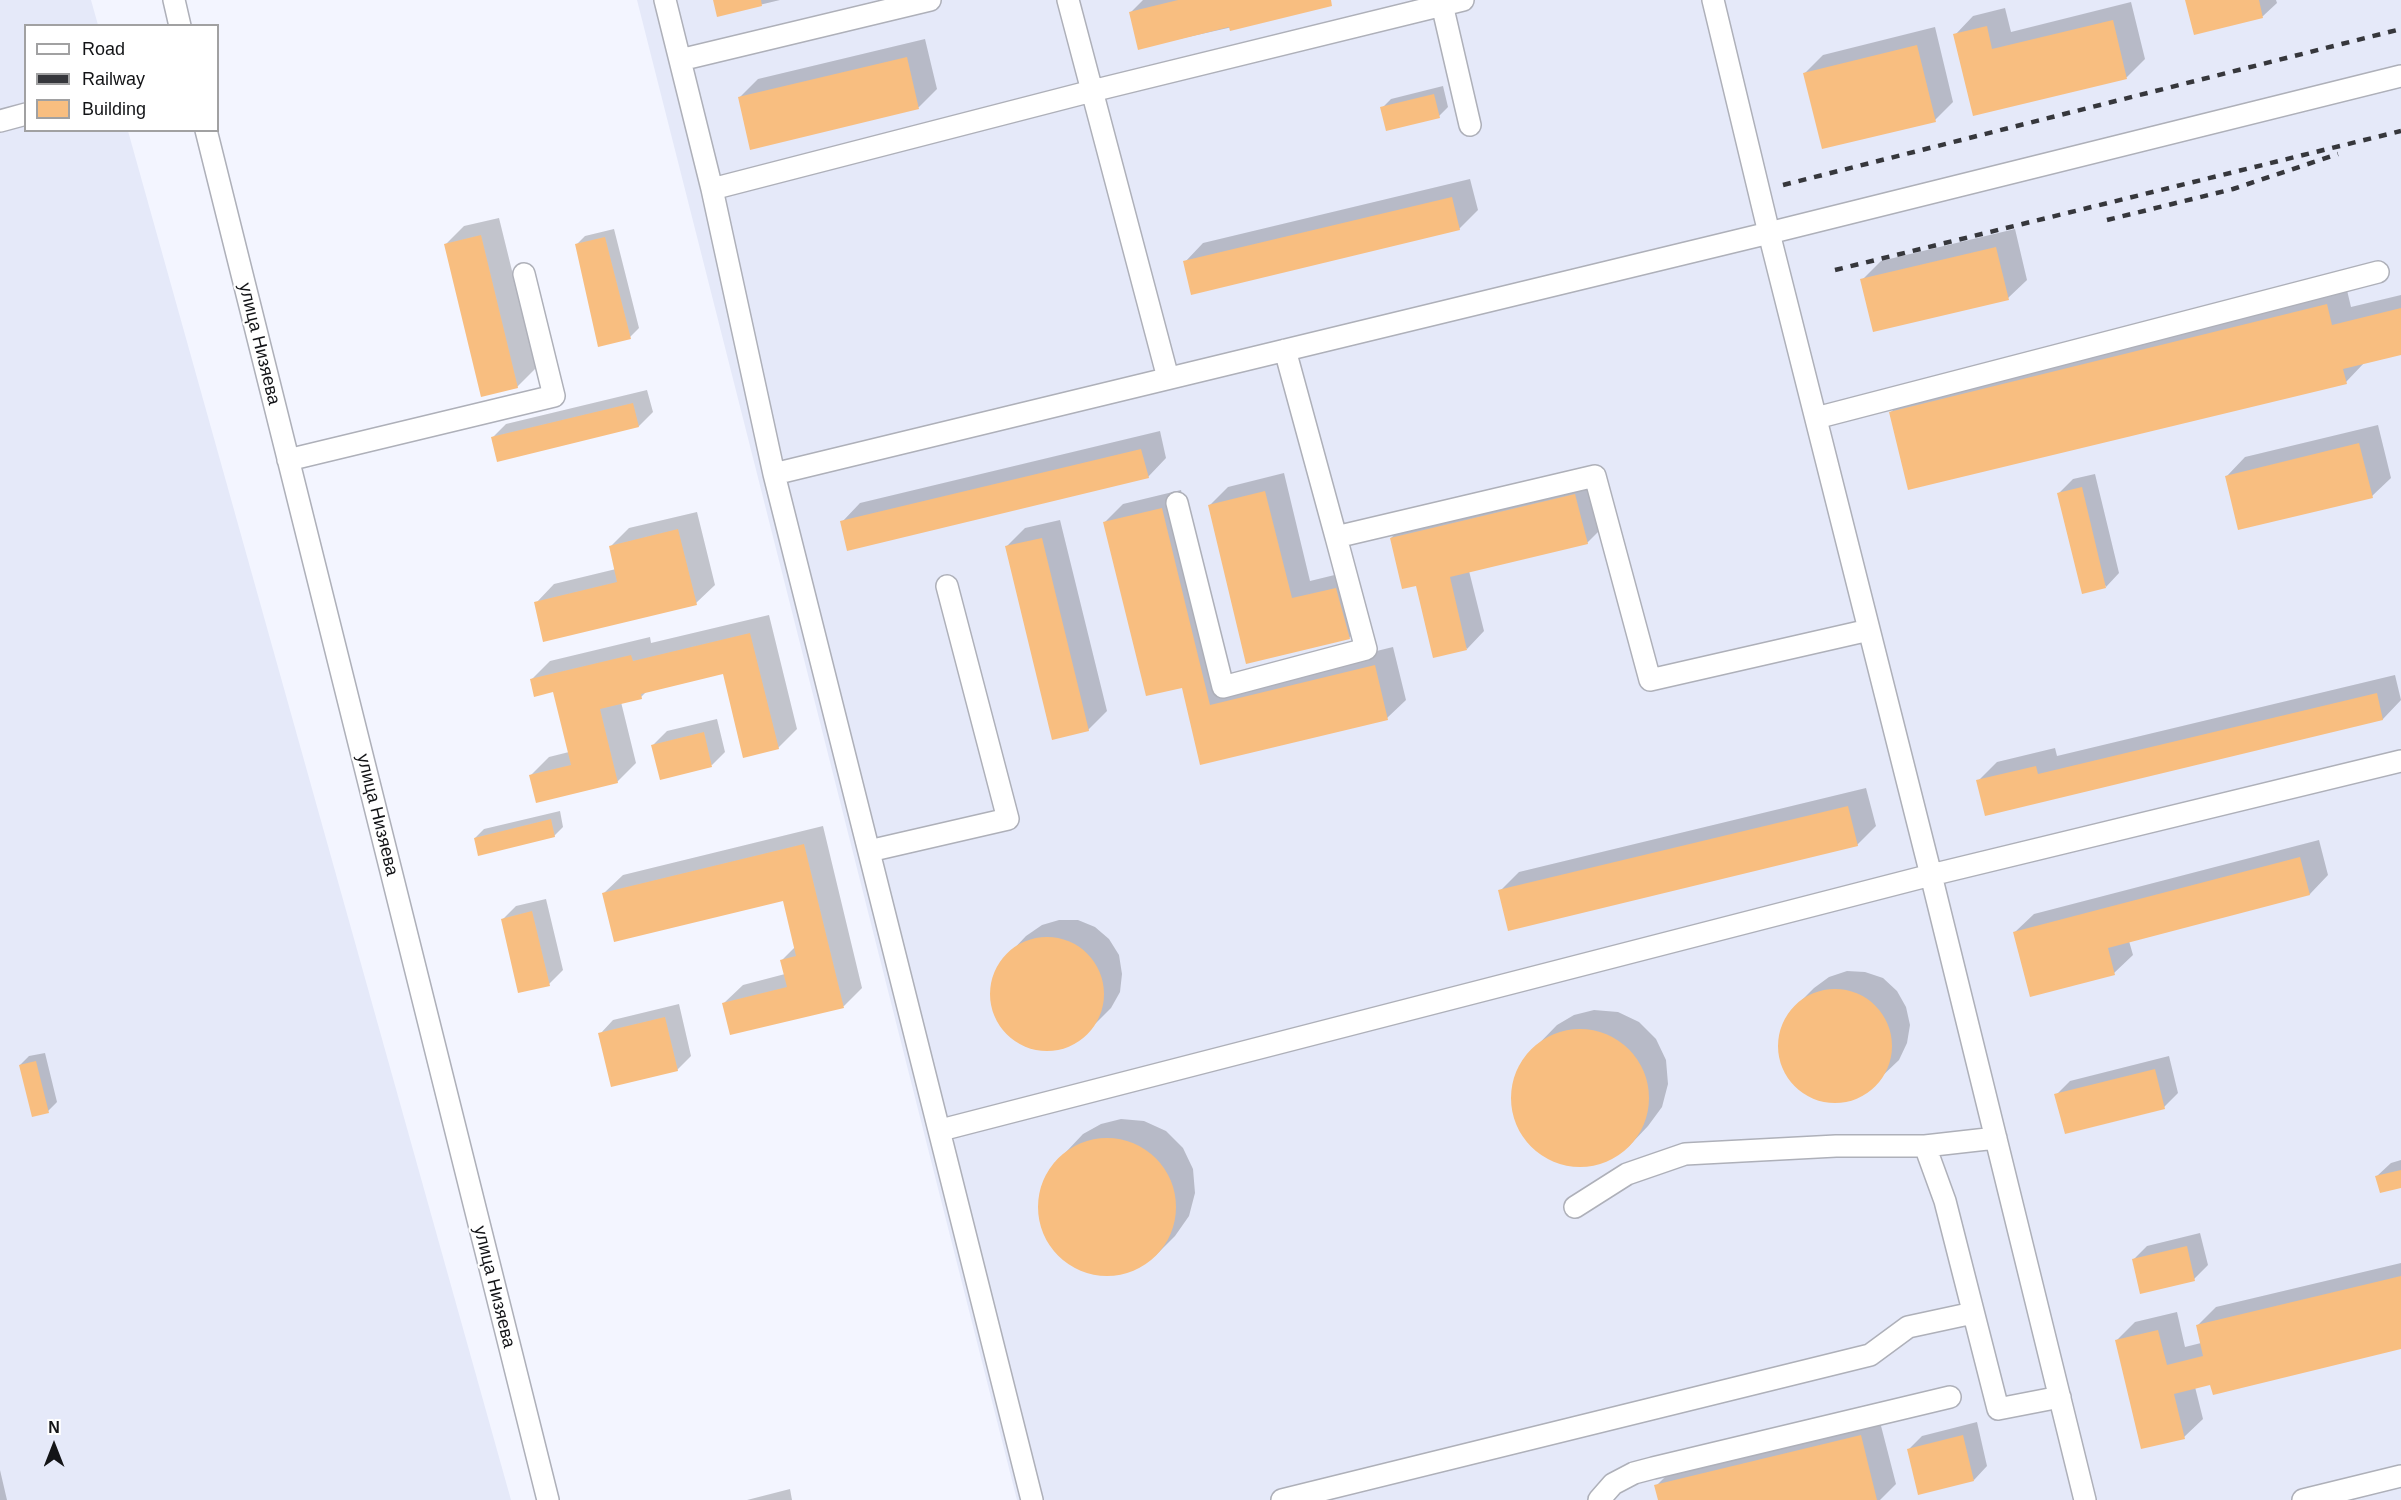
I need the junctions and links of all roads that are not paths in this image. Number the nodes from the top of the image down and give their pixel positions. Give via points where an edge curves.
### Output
1 (174, 0) edge
2 (665, 0) edge
3 (930, 0) edge
4 (1068, 0) edge
5 (1713, 0) edge
6 (1449, 2) edge
7 (180, 24) edge
8 (680, 60) junction
9 (2401, 76) edge
10 (1092, 91) junction
11 (24, 115) edge
12 (0, 121) edge
13 (1470, 125) dead end
14 (206, 132) edge
15 (712, 189) junction
16 (1769, 232) junction
17 (2378, 272) dead end
18 (524, 274) dead end
19 (1285, 350) junction
20 (1168, 378) junction
21 (1816, 418) junction
22 (288, 460) junction
23 (774, 474) junction
24 (1177, 503) dead end
25 (1336, 537) junction
26 (947, 586) dead end
27 (1869, 630) junction
28 (2401, 761) edge
29 (870, 851) junction
30 (1931, 875) junction
31 (940, 1130) junction
32 (1996, 1138) junction
33 (1925, 1146) junction
34 (1575, 1208) dead end
35 (1973, 1313) junction
36 (2060, 1396) junction
37 (1950, 1397) dead end
38 (2401, 1476) edge
39 (548, 1500) edge
40 (1032, 1500) edge
41 (1282, 1500) edge
42 (1599, 1500) edge
43 (2085, 1500) edge
44 (2303, 1500) edge

1 - 7 street
2 - 8 street
3 - 8 street
4 - 10 street
5 - 16 street
6 - 10 street
6 - 13 street
8 - 15 street
9 - 16 street
10 - 15 street
10 - 20 street
11 - 12 street
14 - 22 street, улица Низяева
15 - 23 street
16 - 19 street
16 - 21 street
17 - 21 street
18 - 22 street via 554,396
19 - 20 street
19 - 25 street
20 - 23 street
21 - 27 street
22 - 39 street, улица Низяева
23 - 29 street
24 - 25 street via 1222,687 1366,649
25 - 27 street via 1595,476 1650,680
26 - 29 street via 1008,819
27 - 30 street
28 - 30 street
29 - 31 street
30 - 31 street
30 - 32 street
31 - 40 street
32 - 33 street
32 - 36 street
33 - 34 street via 1685,1154 1627,1174
33 - 35 street via 1945,1201
35 - 36 street via 1998,1409
35 - 41 street via 1908,1327 1870,1355
36 - 43 street
37 - 42 street via 1653,1467 1613,1484
38 - 44 street

